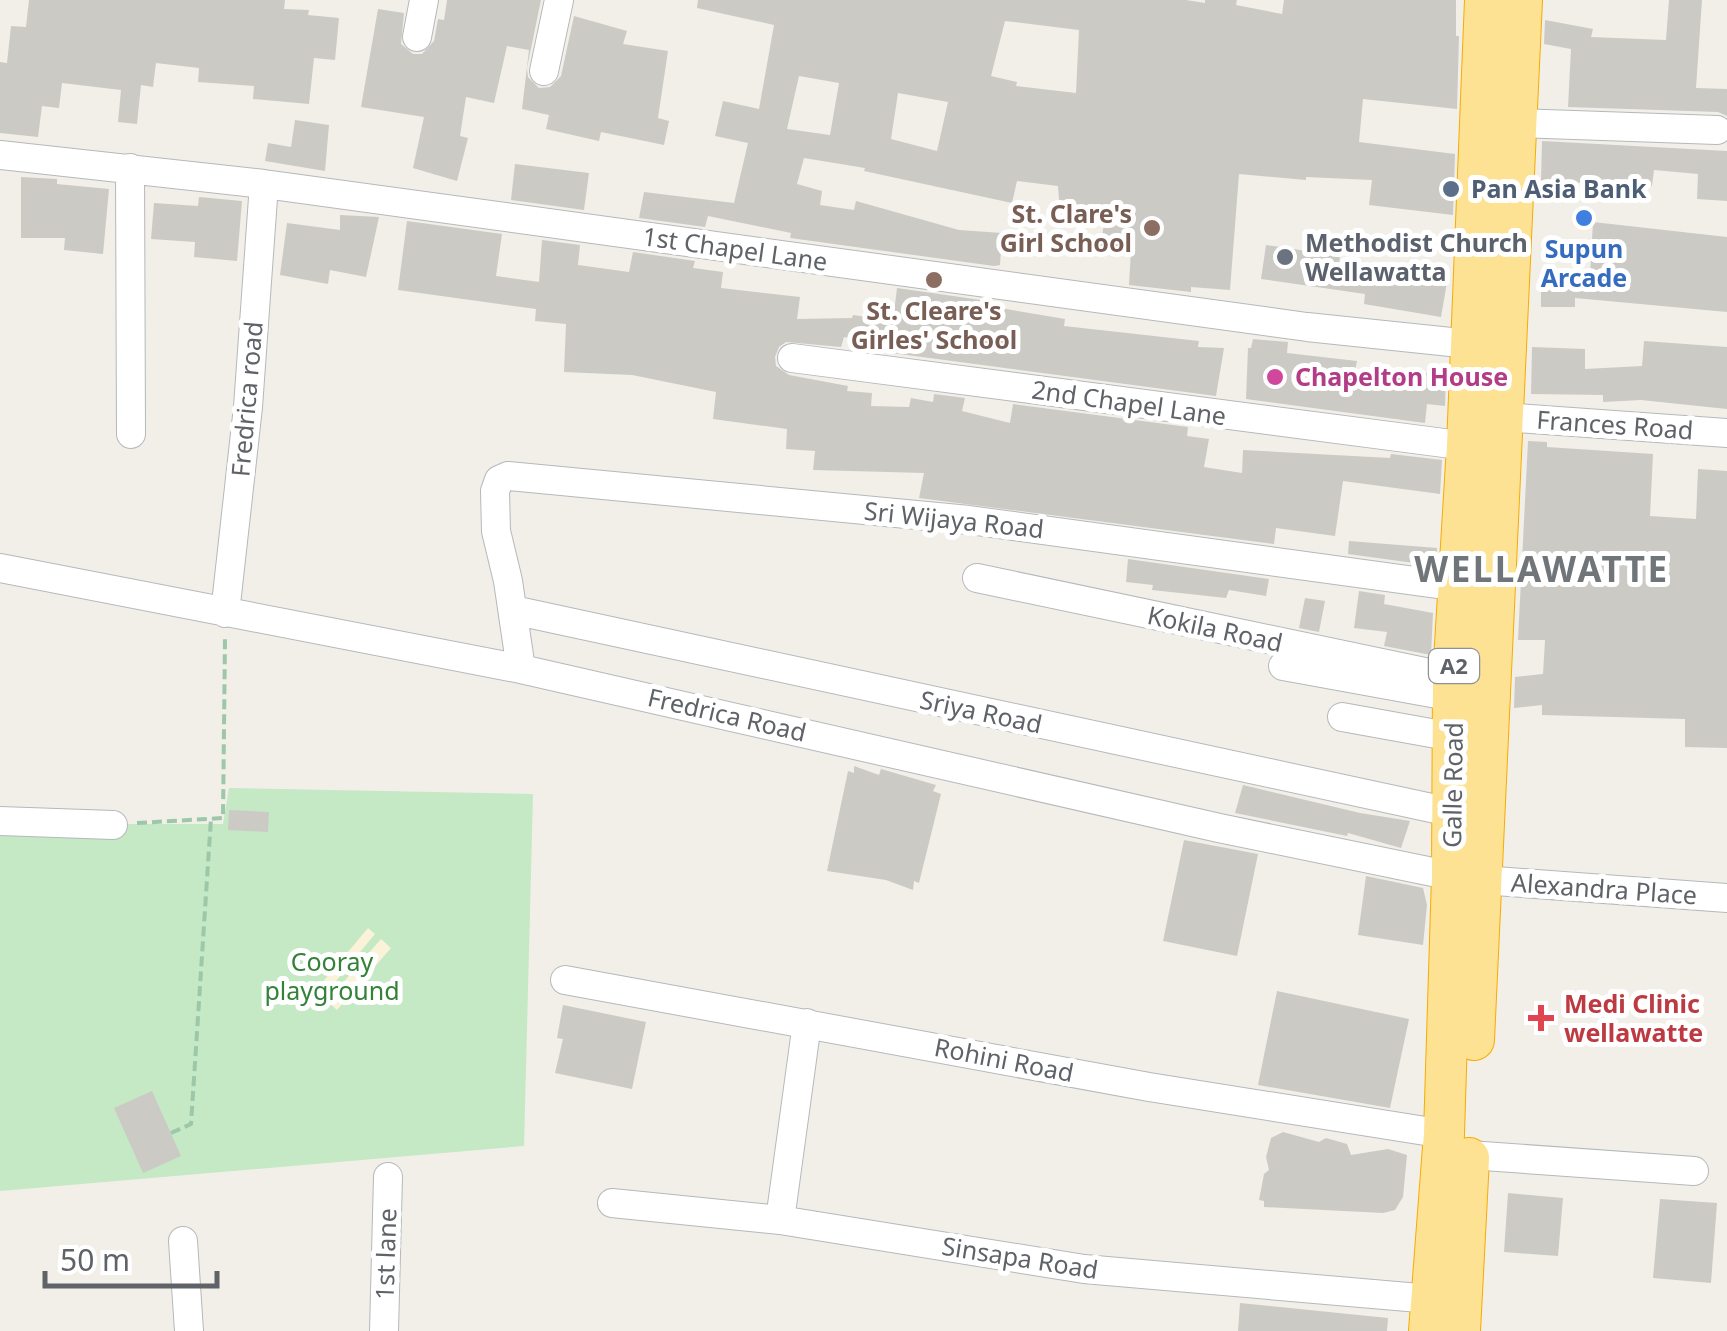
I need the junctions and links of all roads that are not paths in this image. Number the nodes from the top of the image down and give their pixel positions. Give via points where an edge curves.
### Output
1 (424, 0) edge
2 (560, 0) edge
3 (1485, 0) edge
4 (1522, 0) edge
5 (417, 38) dead end
6 (544, 70) dead end
7 (1517, 123) junction
8 (1717, 130) dead end
9 (0, 155) edge
10 (130, 168) junction
11 (264, 184) junction
12 (1470, 344) junction
13 (792, 358) dead end
14 (1502, 417) junction
15 (1727, 433) edge
16 (131, 434) dead end
17 (1467, 446) junction
18 (0, 568) edge
19 (977, 578) dead end
20 (1458, 588) junction
21 (513, 610) junction
22 (225, 613) junction
23 (1284, 666) dead end
24 (522, 669) junction
25 (1454, 704) junction
26 (1342, 717) dead end
27 (1450, 812) junction
28 (0, 821) edge
29 (112, 825) road end
30 (1467, 878) junction
31 (1727, 898) edge
32 (564, 980) dead end
33 (807, 1023) junction
34 (1456, 1145) junction
35 (1694, 1170) dead end
36 (388, 1177) dead end
37 (612, 1203) dead end
38 (780, 1220) junction
39 (183, 1241) dead end
40 (1430, 1315) edge
41 (190, 1331) edge
42 (384, 1331) edge
43 (1460, 1331) edge

1 - 5 street
2 - 6 street
3 - 12 highway, Galle Road / A2
4 - 7 highway, Galle Road / A2
7 - 8 street
7 - 14 highway, Galle Road / A2
9 - 10 street, 1st Chapel Lane
10 - 11 street, 1st Chapel Lane
10 - 16 street
11 - 12 street, 1st Chapel Lane
11 - 22 street, Fredrica road
12 - 17 highway, Galle Road / A2
13 - 17 street, 2nd Chapel Lane
14 - 15 street, Frances Road
14 - 30 highway, Galle Road / A2
17 - 20 highway, Galle Road / A2
18 - 22 street, Fredrica Road
19 - 25 street, Kokila Road
20 - 21 street, Sri Wijaya Road via 969,520 508,476 494,491
20 - 25 highway, Galle Road / A2
21 - 24 street
21 - 27 street, Sriya Road
22 - 24 street, Fredrica Road
23 - 25 street
24 - 30 street, Fredrica Road
25 - 26 street
25 - 27 highway, Galle Road / A2
27 - 30 highway, Galle Road / A2
28 - 29 street
30 - 31 street, Alexandra Place
30 - 34 highway, Galle Road / A2
32 - 33 street, Rohini Road
33 - 34 street, Rohini Road
33 - 38 street
34 - 35 street, Rohini Road
34 - 40 highway, Galle Road / A2
34 - 43 highway, Galle Road / A2
36 - 42 street, 1st lane
37 - 38 street, Sinsapa Road
38 - 40 street, Sinsapa Road via 1084,1270
39 - 41 street

